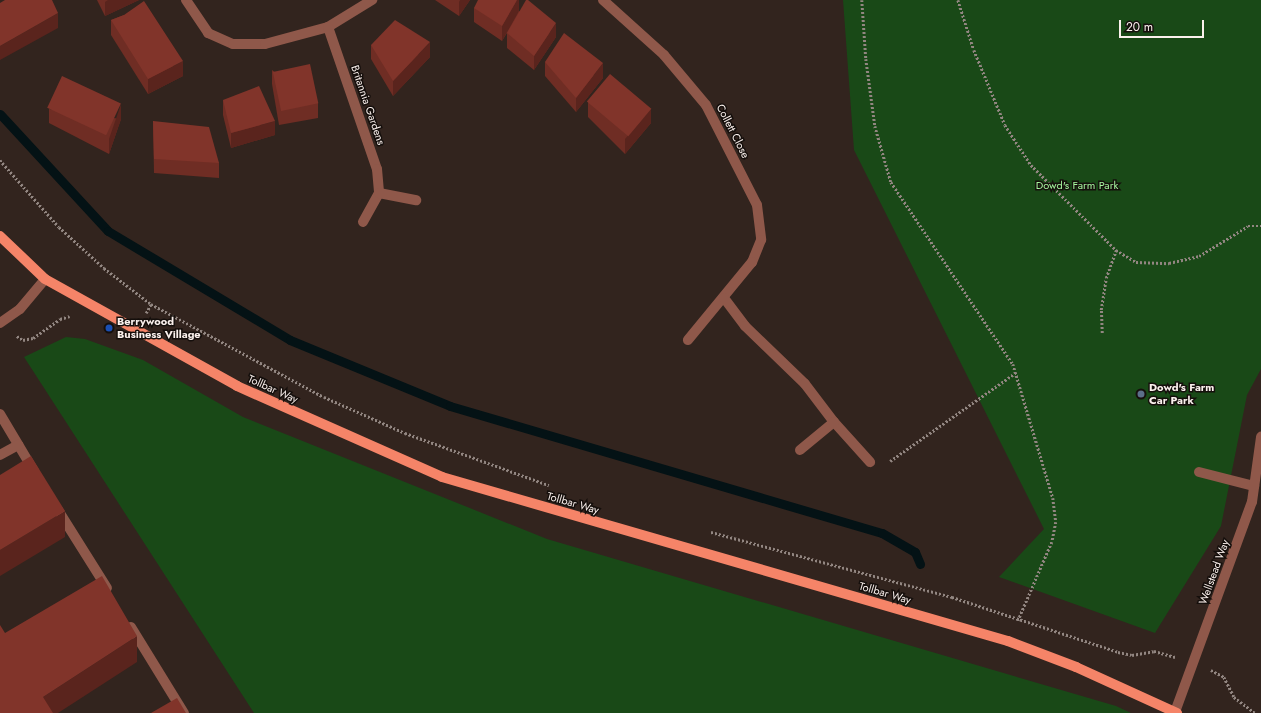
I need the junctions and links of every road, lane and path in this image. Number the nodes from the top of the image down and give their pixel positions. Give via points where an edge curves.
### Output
1 (186, 0) edge
2 (372, 0) edge
3 (603, 0) edge
4 (862, 0) edge
5 (958, 0) edge
6 (328, 27) junction
7 (0, 160) edge
8 (379, 193) junction
9 (416, 200) dead end
10 (363, 222) dead end
11 (1261, 226) edge
12 (0, 236) edge
13 (1116, 250) junction
14 (45, 279) junction
15 (724, 298) junction
16 (151, 304) junction
17 (74, 316) dead end
18 (2, 322) edge
19 (136, 329) junction
20 (1102, 333) dead end
21 (688, 340) dead end
22 (1016, 373) junction
23 (0, 414) edge
24 (834, 422) junction
25 (1261, 437) edge
26 (18, 445) junction
27 (800, 450) dead end
28 (0, 455) edge
29 (870, 462) joint
30 (1199, 472) dead end
31 (39, 478) edge
32 (550, 486) dead end
33 (1254, 486) junction
34 (51, 498) edge
35 (708, 531) dead end
36 (114, 599) edge
37 (126, 619) edge
38 (1019, 619) junction
39 (1008, 641) junction
40 (1193, 666) junction
41 (184, 713) edge
42 (1176, 713) edge
43 (1255, 713) edge

1 - 6 street via 208,33 234,44 265,44
2 - 6 street
3 - 15 street, Collett Close via 664,55 706,105 757,205 761,240 752,262
4 - 22 path via 866,59 875,126 891,182 1013,364
5 - 13 path via 974,50 1005,125 1031,165
6 - 8 street, Britannia Gardens via 377,169
7 - 16 path via 58,227 104,268
8 - 9 street
8 - 10 street
11 - 13 path via 1248,226 1199,256 1169,262 1136,262
12 - 14 main road, Tollbar Way
13 - 20 path via 1106,278 1101,310
14 - 18 street via 20,310
14 - 19 main road, Tollbar Way
15 - 21 street, Collett Close
15 - 24 street via 746,326 805,384
16 - 19 path
16 - 32 path via 324,397 405,433
17 - 18 path via 60,319 33,338 23,340 15,336
19 - 39 main road, Tollbar Way via 237,386 442,477
22 - 29 path via 890,461 882,464
22 - 38 path via 1053,498 1056,522 1052,542
23 - 26 street
24 - 27 street
24 - 29 street
25 - 33 street, Wellstead Way
26 - 28 street
26 - 31 street
30 - 33 street
33 - 40 street, Wellstead Way via 1252,502
34 - 36 street
35 - 38 path via 952,597
37 - 41 street
38 - 39 path
38 - 40 path via 1118,652 1132,655 1163,652
39 - 42 main road, Tollbar Way via 1076,667
40 - 42 street, Wellstead Way
40 - 43 path via 1211,670 1224,677 1234,697

